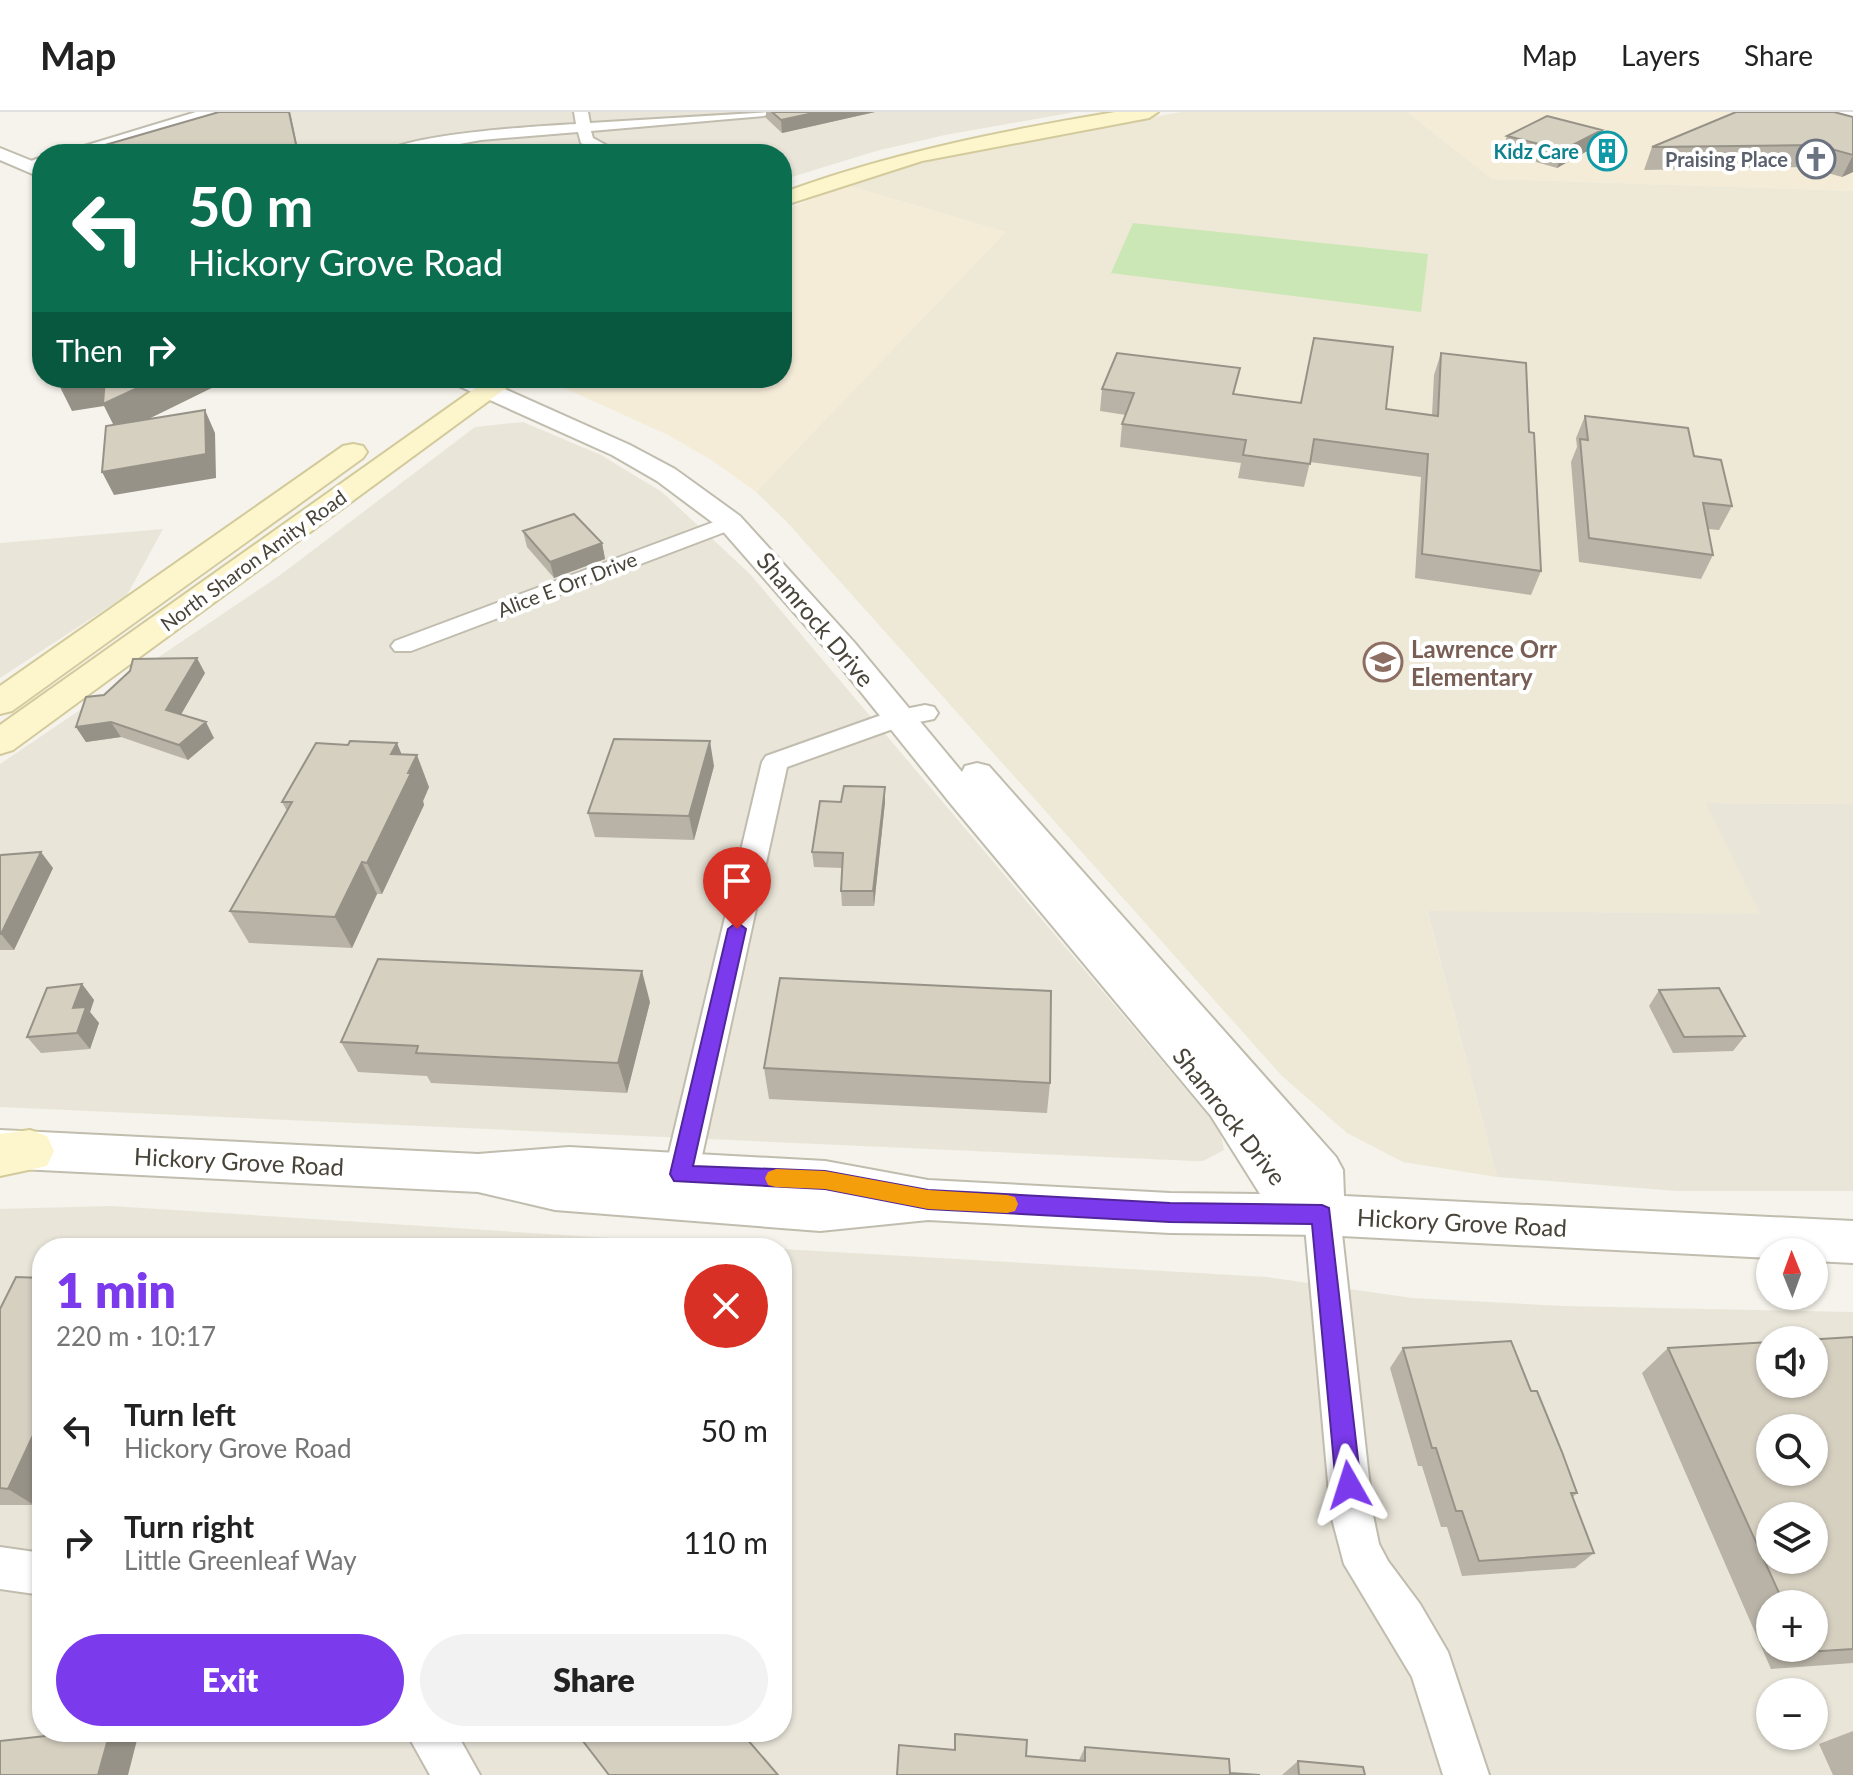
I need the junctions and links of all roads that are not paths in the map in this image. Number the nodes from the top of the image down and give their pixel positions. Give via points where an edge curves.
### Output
1 (211, 112) edge
2 (764, 112) edge
3 (1126, 112) edge
4 (1149, 112) edge
5 (1838, 114) edge
6 (1853, 115) edge
7 (1085, 118) edge
8 (582, 119) edge
9 (1853, 122) edge
10 (100, 144) edge
11 (438, 144) edge
12 (590, 144) edge
13 (0, 153) edge
14 (32, 164) edge
15 (792, 182) edge
16 (792, 196) edge
17 (469, 388) edge
18 (487, 388) edge
19 (489, 388) edge
20 (375, 436) dead end
21 (730, 522) junction
22 (403, 646) dead end
23 (0, 703) edge
24 (912, 715) junction
25 (0, 742) edge
26 (10, 1152) edge
27 (478, 1173) junction
28 (681, 1174) junction
29 (928, 1200) junction
30 (1322, 1215) junction
31 (1853, 1242) edge
32 (0, 1568) edge
33 (32, 1573) edge
34 (436, 1742) edge
35 (457, 1775) edge
36 (1466, 1775) edge

1 - 10 street
2 - 8 street
3 - 7 main road
4 - 7 main road
5 - 6 street
5 - 9 street
7 - 15 main road via 898,148
7 - 16 main road via 914,156
8 - 11 street
8 - 12 street
13 - 14 street
17 - 25 main road, North Sharon Amity Road
18 - 21 street, Shamrock Drive via 621,450
19 - 24 street, Shamrock Drive via 660,452 744,510 782,543
20 - 23 main road, North Sharon Amity Road
21 - 22 street, Alice E Orr Drive
21 - 24 street, Shamrock Drive
24 - 28 street via 775,762
24 - 30 street, Shamrock Drive via 1321,1170
26 - 27 street, Hickory Grove Road
27 - 28 street, Hickory Grove Road via 569,1166
27 - 29 street, Hickory Grove Road via 555,1191 820,1211
28 - 29 street, Hickory Grove Road via 825,1180
29 - 30 street, Hickory Grove Road
30 - 31 street, Hickory Grove Road
30 - 36 street via 1359,1549 1432,1668
32 - 33 street
34 - 35 street

